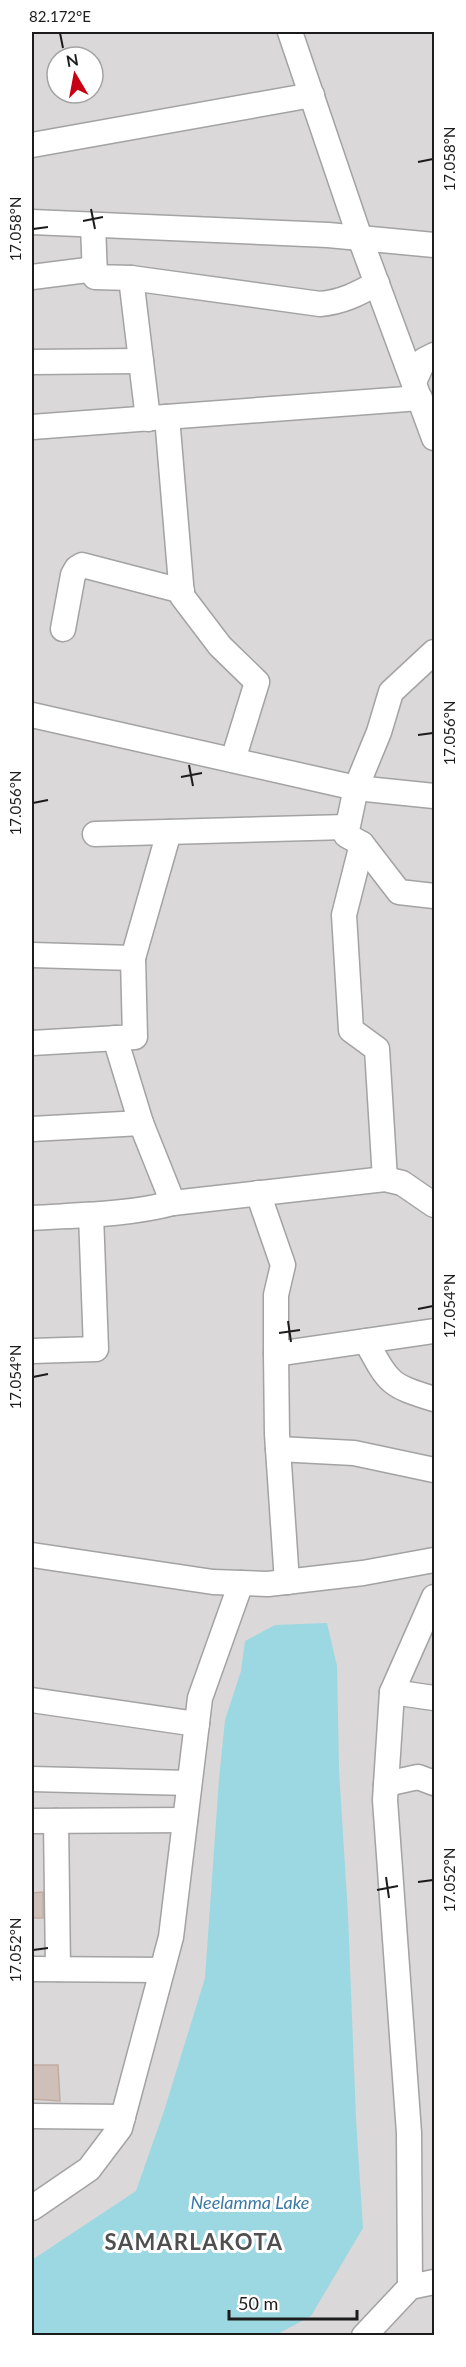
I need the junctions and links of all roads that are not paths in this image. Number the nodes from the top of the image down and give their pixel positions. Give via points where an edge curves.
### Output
1 (290, 32) edge
2 (312, 95) junction
3 (32, 145) edge
4 (32, 222) edge
5 (93, 225) junction
6 (360, 238) junction
7 (435, 245) edge
8 (95, 269) junction
9 (32, 277) edge
10 (131, 278) junction
11 (377, 283) junction
12 (435, 355) edge
13 (141, 361) junction
14 (32, 362) edge
15 (417, 390) junction
16 (158, 418) junction
17 (32, 427) edge
18 (435, 438) edge
19 (182, 591) junction
20 (63, 628) dead end
21 (435, 652) edge
22 (32, 715) edge
23 (233, 760) junction
24 (356, 788) junction
25 (435, 796) edge
26 (169, 832) junction
27 (94, 834) dead end
28 (355, 835) junction
29 (435, 896) edge
30 (32, 955) edge
31 (133, 958) junction
32 (115, 1038) junction
33 (32, 1043) edge
34 (141, 1123) junction
35 (32, 1129) edge
36 (385, 1179) junction
37 (258, 1193) junction
38 (173, 1203) junction
39 (435, 1205) edge
40 (90, 1215) junction
41 (32, 1218) edge
42 (435, 1331) edge
43 (366, 1341) junction
44 (32, 1351) edge
45 (276, 1354) junction
46 (435, 1399) edge
47 (278, 1449) junction
48 (435, 1470) edge
49 (32, 1555) edge
50 (435, 1560) edge
51 (286, 1582) junction
52 (241, 1583) junction
53 (435, 1597) edge
54 (392, 1692) junction
55 (435, 1698) edge
56 (32, 1700) edge
57 (197, 1724) junction
58 (32, 1779) edge
59 (189, 1783) junction
60 (435, 1783) edge
61 (386, 1784) junction
62 (185, 1820) junction
63 (32, 1821) edge
64 (57, 1821) junction
65 (32, 1969) edge
66 (58, 1969) junction
67 (162, 1970) junction
68 (32, 2116) edge
69 (123, 2117) junction
70 (32, 2208) edge
71 (435, 2282) edge
72 (410, 2287) junction
73 (364, 2336) edge

1 - 2 street
2 - 3 street
2 - 6 street
4 - 5 street
5 - 6 street
5 - 8 street
6 - 7 street
6 - 11 street
8 - 9 street
8 - 10 street via 95,277
10 - 11 street via 320,304 348,299
10 - 13 street
11 - 15 street
12 - 15 street via 424,360
13 - 14 street
13 - 16 street
15 - 16 street
15 - 18 street
16 - 17 street
16 - 19 street
19 - 20 street via 82,565 73,574
19 - 23 street via 220,646 257,682
21 - 24 street via 391,692
22 - 23 street
23 - 24 street
24 - 25 street
24 - 28 street
26 - 27 street
26 - 28 street
26 - 31 street
28 - 29 street via 399,892
28 - 36 street via 344,915 351,1029 377,1049
30 - 31 street
31 - 32 street via 135,1037
32 - 33 street
32 - 34 street
34 - 35 street
34 - 38 street
36 - 37 street
36 - 39 street via 402,1183
37 - 38 street
37 - 45 street via 283,1265 276,1295
38 - 40 street
40 - 41 street
40 - 44 street via 96,1349
42 - 43 street
43 - 45 street
43 - 46 street via 384,1375 395,1386
45 - 47 street
47 - 48 street via 354,1453
47 - 51 street
49 - 52 street
50 - 51 street
51 - 52 street
52 - 57 street via 200,1698
53 - 54 street
54 - 55 street
54 - 61 street
56 - 57 street
57 - 59 street
58 - 59 street
59 - 62 street
60 - 61 street via 418,1777
61 - 72 street via 409,2133
62 - 64 street
62 - 67 street via 171,1936
63 - 64 street
64 - 66 street
65 - 66 street
66 - 67 street
67 - 69 street
68 - 69 street
69 - 70 street via 120,2128 89,2169
71 - 72 street
72 - 73 street

